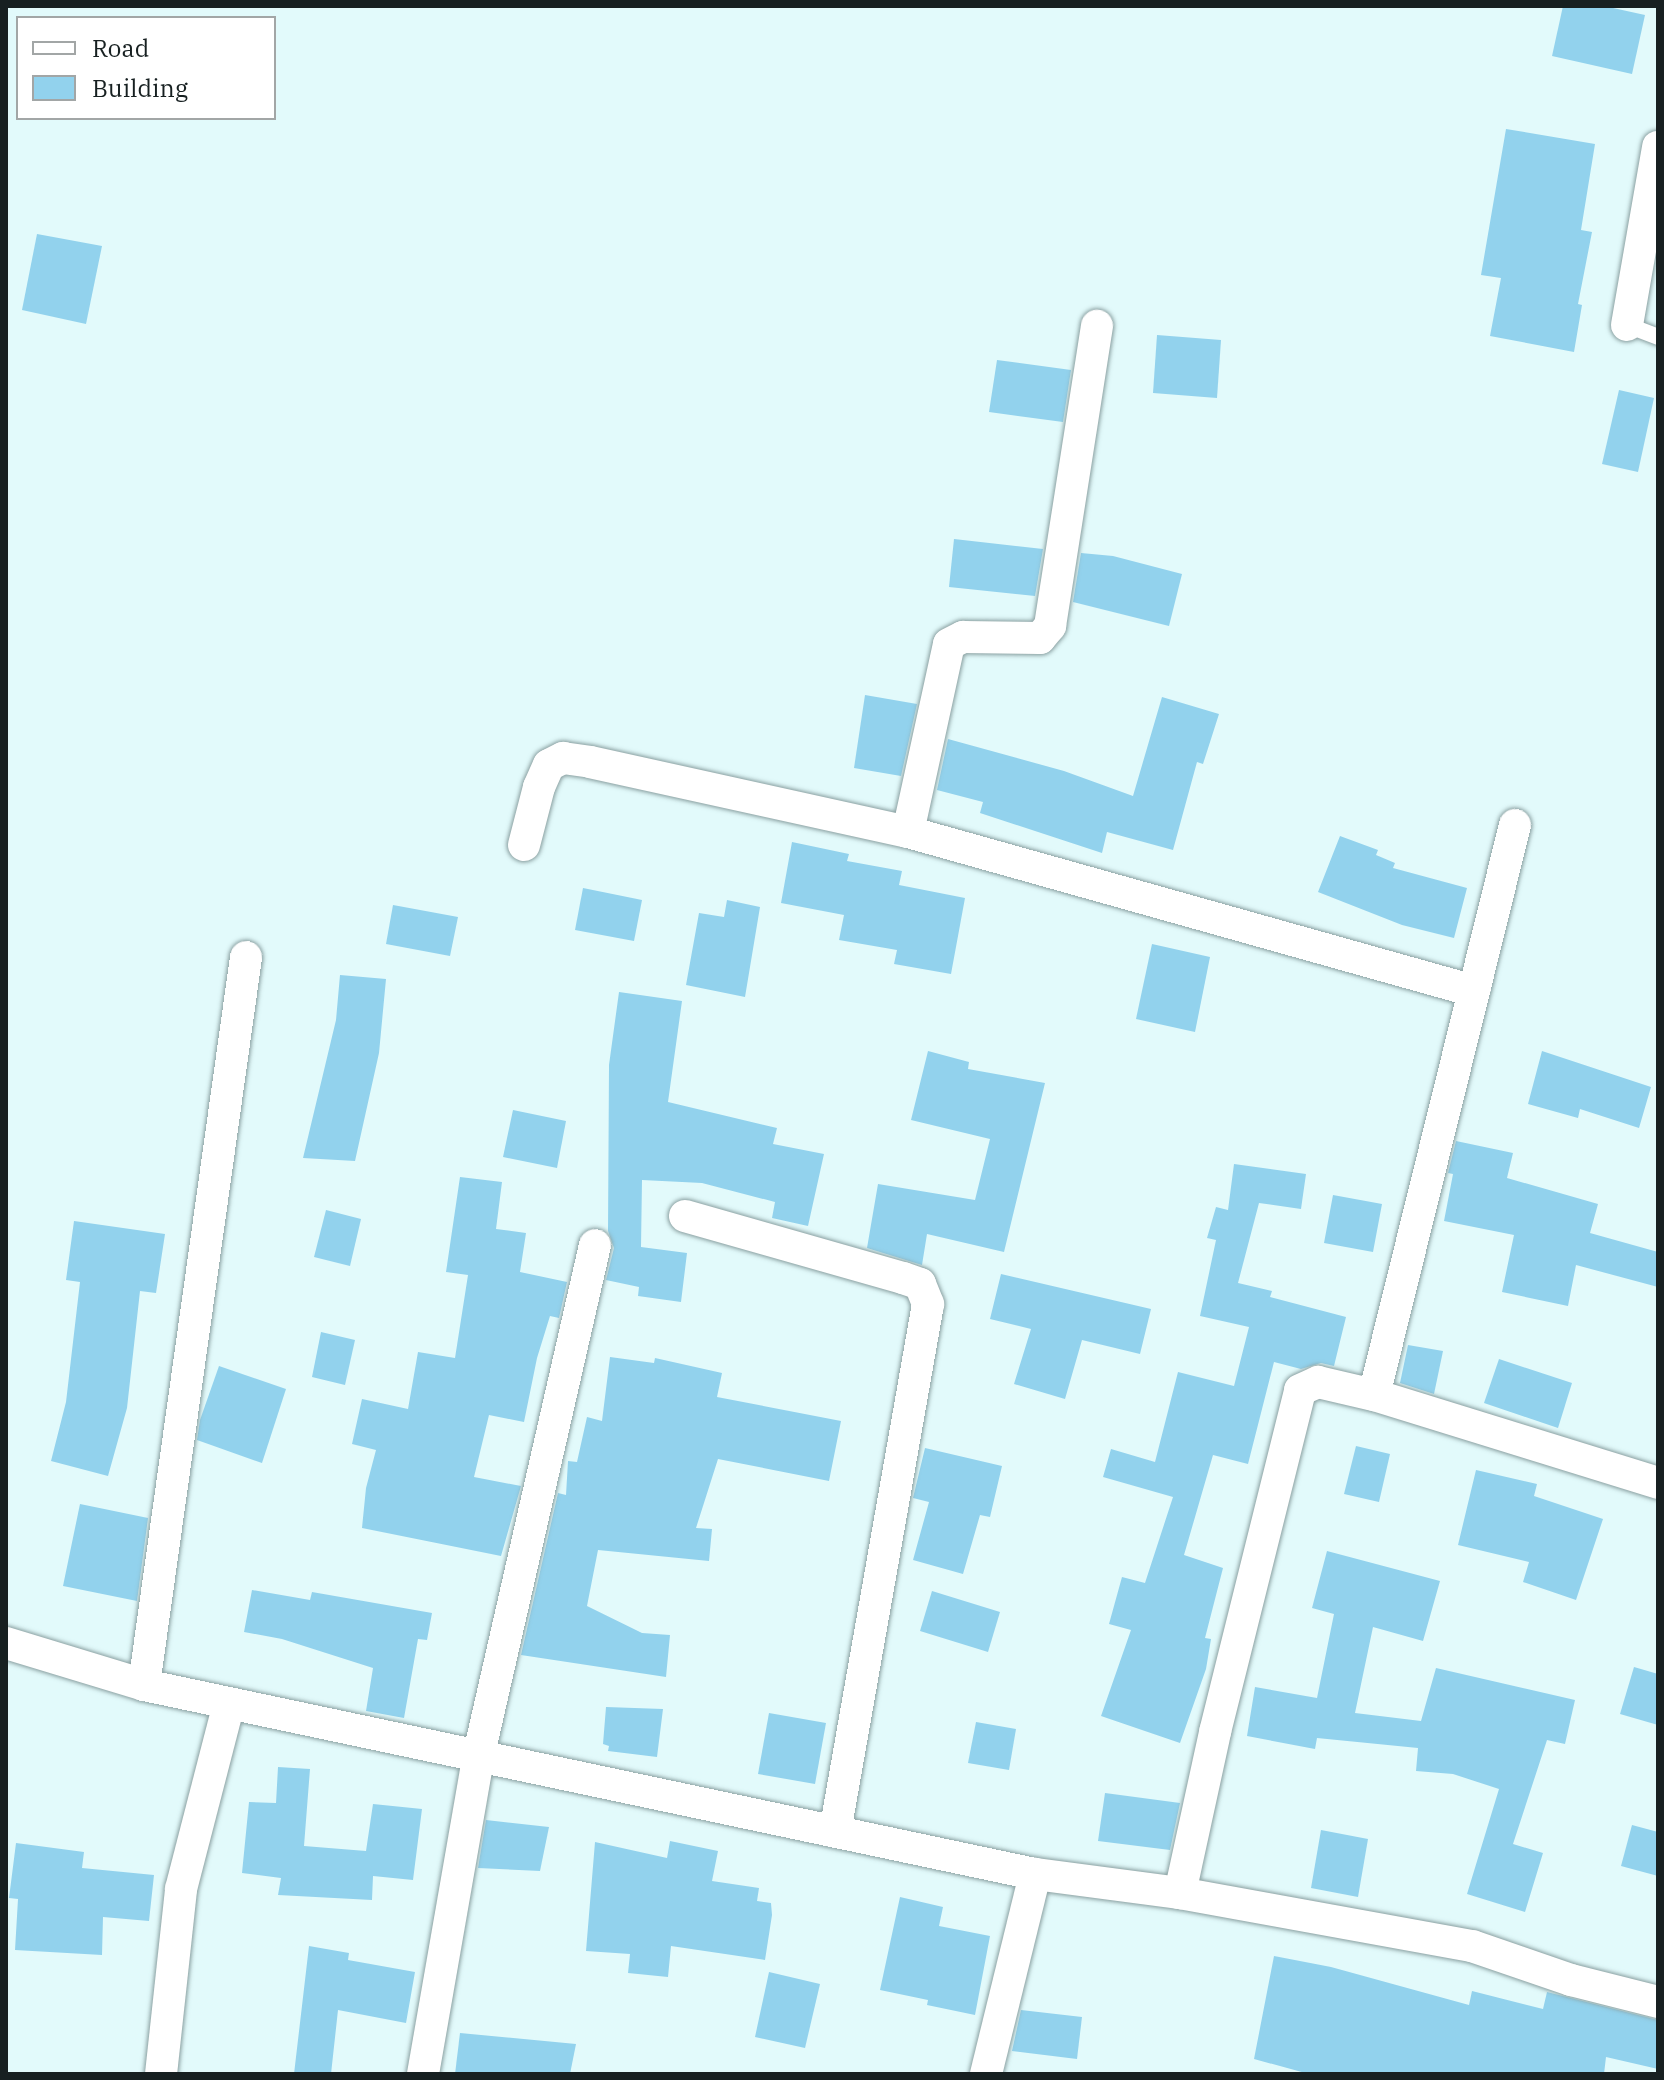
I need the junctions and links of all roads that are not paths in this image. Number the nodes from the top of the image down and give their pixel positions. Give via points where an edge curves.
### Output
1 (1658, 147) edge
2 (1627, 325) joint
3 (1097, 326) dead end
4 (1658, 337) edge
5 (1515, 825) dead end
6 (908, 832) junction
7 (524, 845) dead end
8 (246, 957) dead end
9 (1474, 991) junction
10 (685, 1216) dead end
11 (595, 1245) dead end
12 (1374, 1395) junction
13 (1658, 1483) edge
14 (6, 1643) edge
15 (144, 1685) junction
16 (229, 1704) junction
17 (478, 1758) junction
18 (835, 1832) junction
19 (1035, 1874) junction
20 (1180, 1893) junction
21 (1658, 2002) edge
22 (161, 2074) edge
23 (423, 2074) edge
24 (986, 2074) edge

1 - 2 street
2 - 4 lane
3 - 6 street via 1050,626 1040,638 963,637 949,644
5 - 9 street
6 - 7 street via 563,758 549,765 539,787
6 - 9 street
8 - 15 street
9 - 12 street
10 - 18 street via 920,1284 928,1304
11 - 17 street
12 - 13 street
12 - 20 street via 1318,1382 1300,1390
14 - 15 street
15 - 16 street
16 - 17 street
16 - 22 street via 181,1889
17 - 18 street
17 - 23 street
18 - 19 street
19 - 20 street
19 - 24 street
20 - 21 street via 1472,1946 1571,1980

